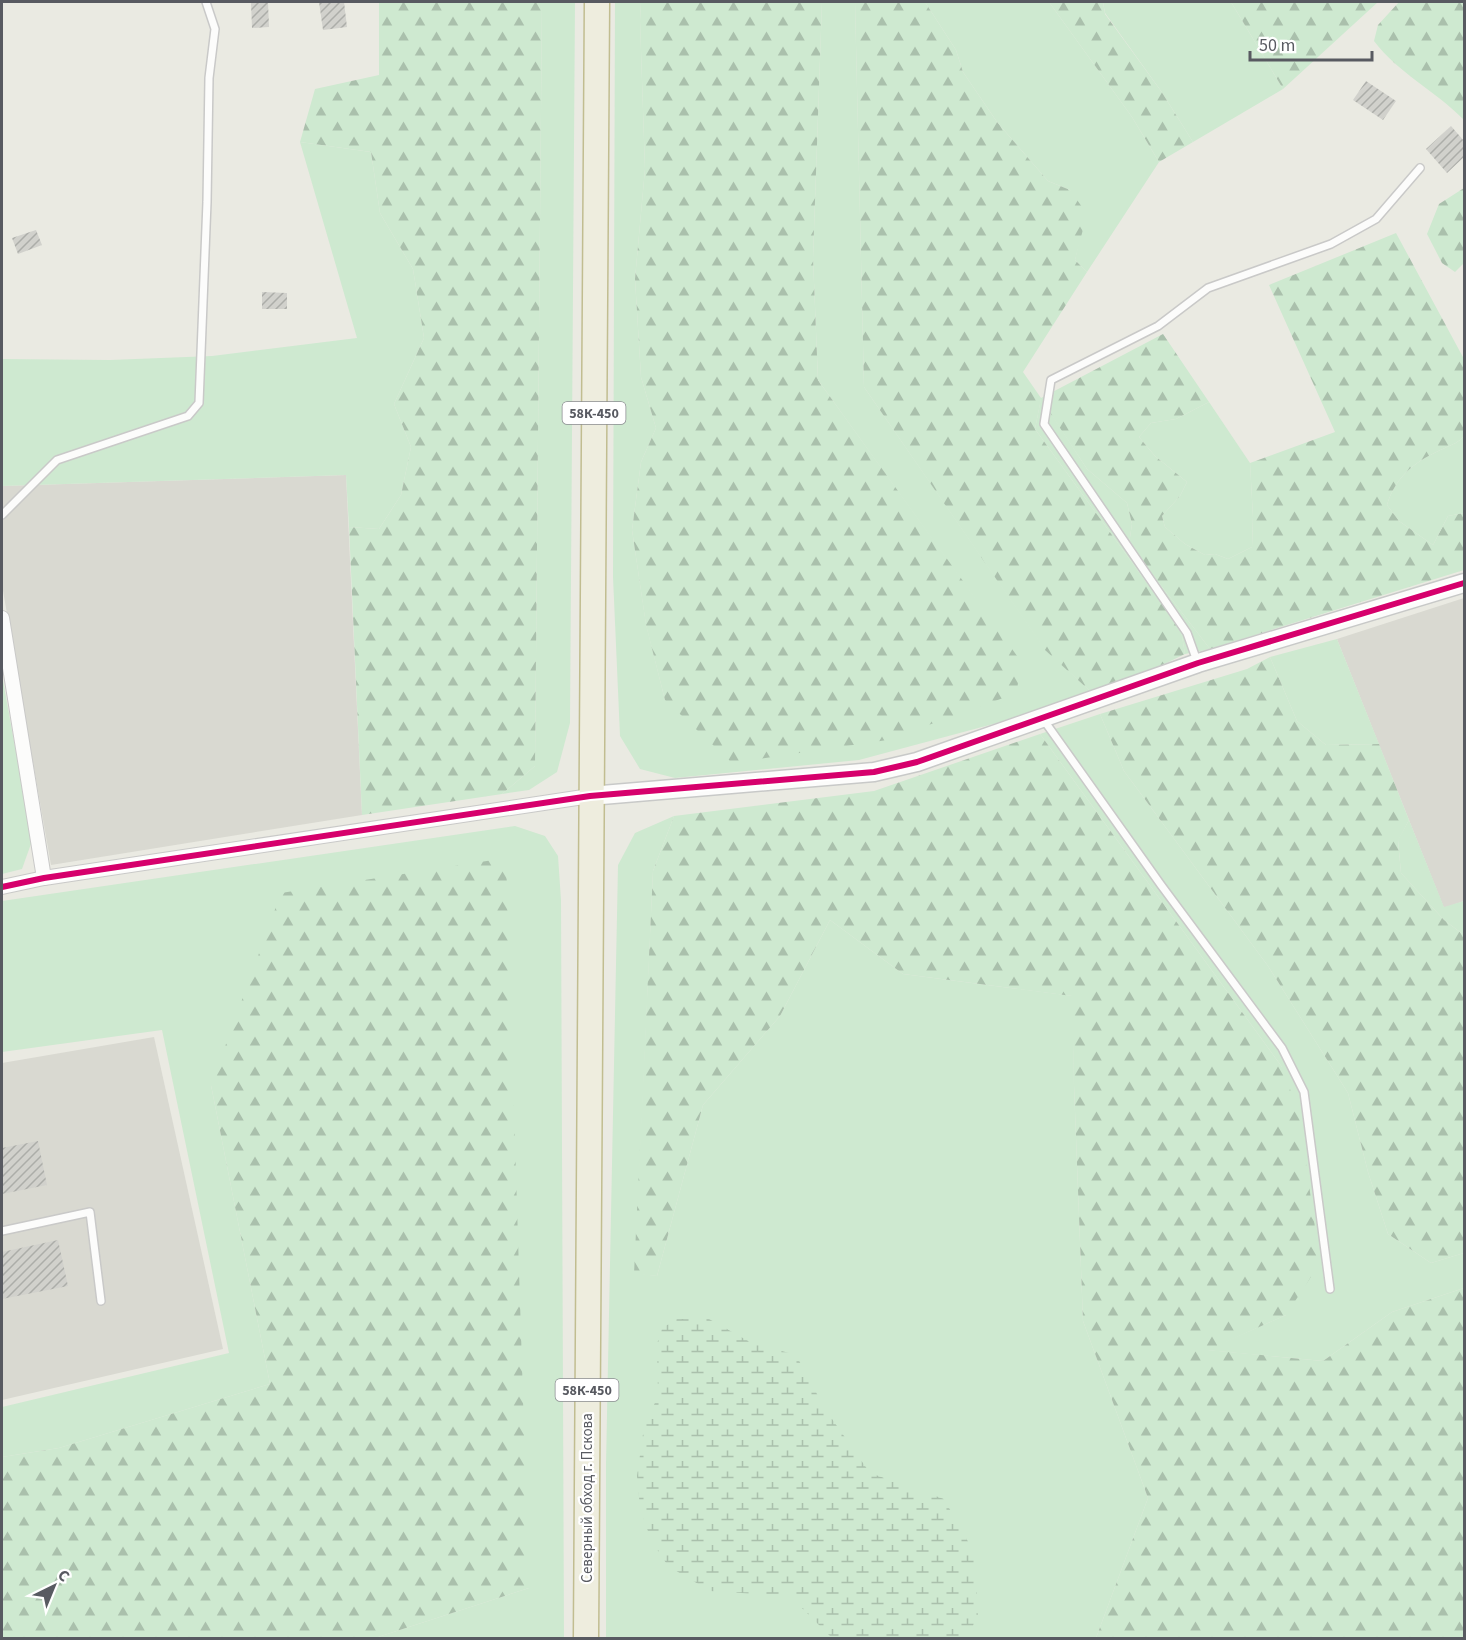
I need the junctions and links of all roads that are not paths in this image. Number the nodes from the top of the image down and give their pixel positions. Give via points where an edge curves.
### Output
1 (206, 2) edge
2 (597, 2) edge
3 (1420, 168) dead end
4 (2, 515) edge
5 (1464, 583) edge
6 (2, 618) edge
7 (1198, 663) junction
8 (1043, 719) junction
9 (590, 796) junction
10 (44, 878) junction
11 (2, 887) edge
12 (2, 1231) edge
13 (1330, 1289) dead end
14 (101, 1302) dead end
15 (586, 1638) edge

1 - 4 lane via 215,29 209,78 199,403 188,416 57,460
2 - 9 highway, 58К-450
3 - 7 lane via 1376,219 1331,244 1208,288 1158,326 1051,380 1044,424 1187,633
5 - 7 street
6 - 10 street
7 - 8 street
8 - 9 street via 917,762 874,772
8 - 13 lane via 1282,1048 1304,1092
9 - 10 street
9 - 15 highway, Северный обход г. Пскова / 58К-450
10 - 11 street
12 - 14 lane via 90,1212

